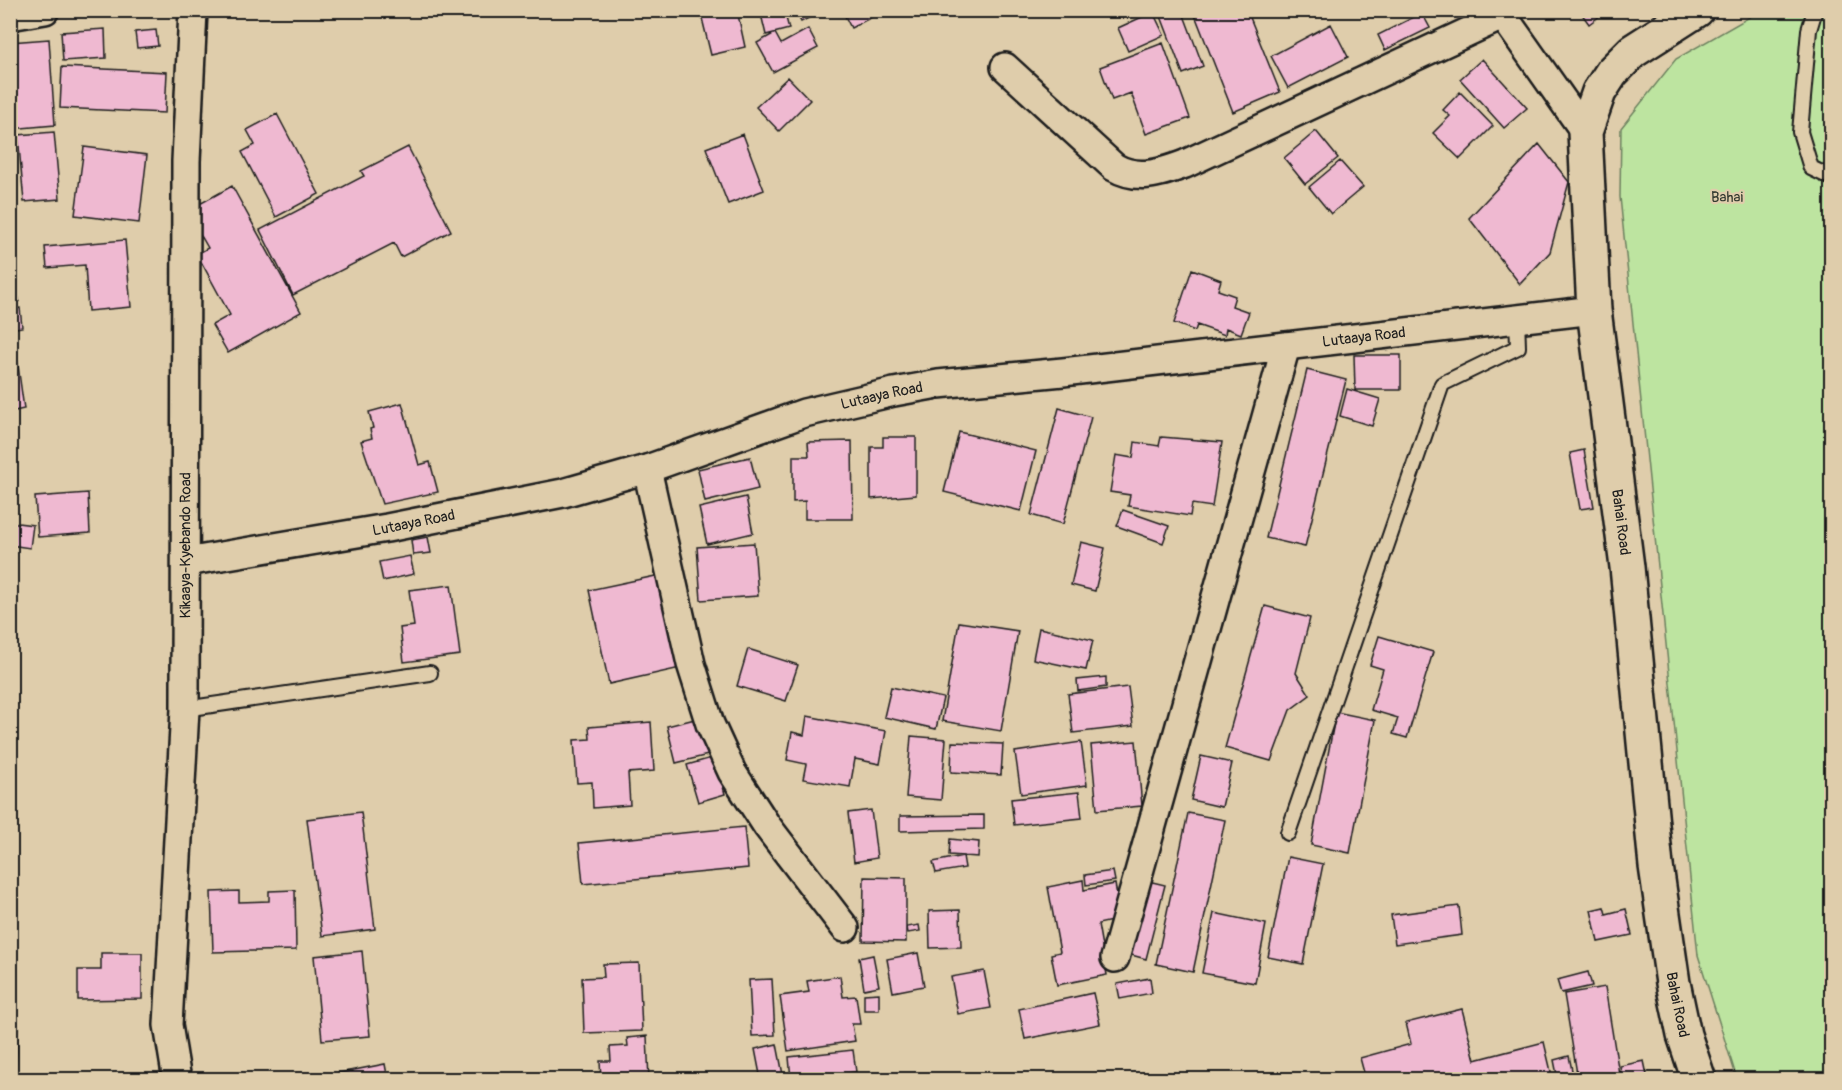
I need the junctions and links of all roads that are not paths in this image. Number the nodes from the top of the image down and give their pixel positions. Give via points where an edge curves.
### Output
1 (45, 10) edge
2 (193, 10) edge
3 (1696, 10) edge
4 (1815, 10) edge
5 (1500, 13) edge
6 (10, 16) edge
7 (1005, 67) dead end
8 (1585, 132) junction
9 (1832, 178) edge
10 (1594, 310) junction
11 (1517, 318) junction
12 (1286, 346) junction
13 (647, 469) junction
14 (186, 562) junction
15 (430, 673) dead end
16 (185, 709) junction
17 (1288, 833) dead end
18 (845, 928) dead end
19 (1115, 958) dead end
20 (177, 1080) edge
21 (1699, 1080) edge

1 - 6 street
2 - 14 street, Kikaaya-Kyebando Road via 186,161
3 - 8 street, Bahai Road via 1633,51 1612,72 1599,92
4 - 9 lane via 1809,30 1800,132 1811,168
5 - 7 street via 1185,164 1141,176 1114,167
5 - 8 street
8 - 10 street, Bahai Road
10 - 11 street, Lutaaya Road
10 - 21 street, Bahai Road via 1627,567 1656,866 1684,1035
11 - 12 street, Lutaaya Road
11 - 17 lane via 1518,347 1442,384
12 - 13 street, Lutaaya Road via 894,392 804,413
12 - 19 street
13 - 14 street, Lutaaya Road via 563,493
13 - 18 street via 691,664 710,724 743,790
14 - 16 street, Kikaaya-Kyebando Road
15 - 16 lane
16 - 20 street, Kikaaya-Kyebando Road via 168,1025

